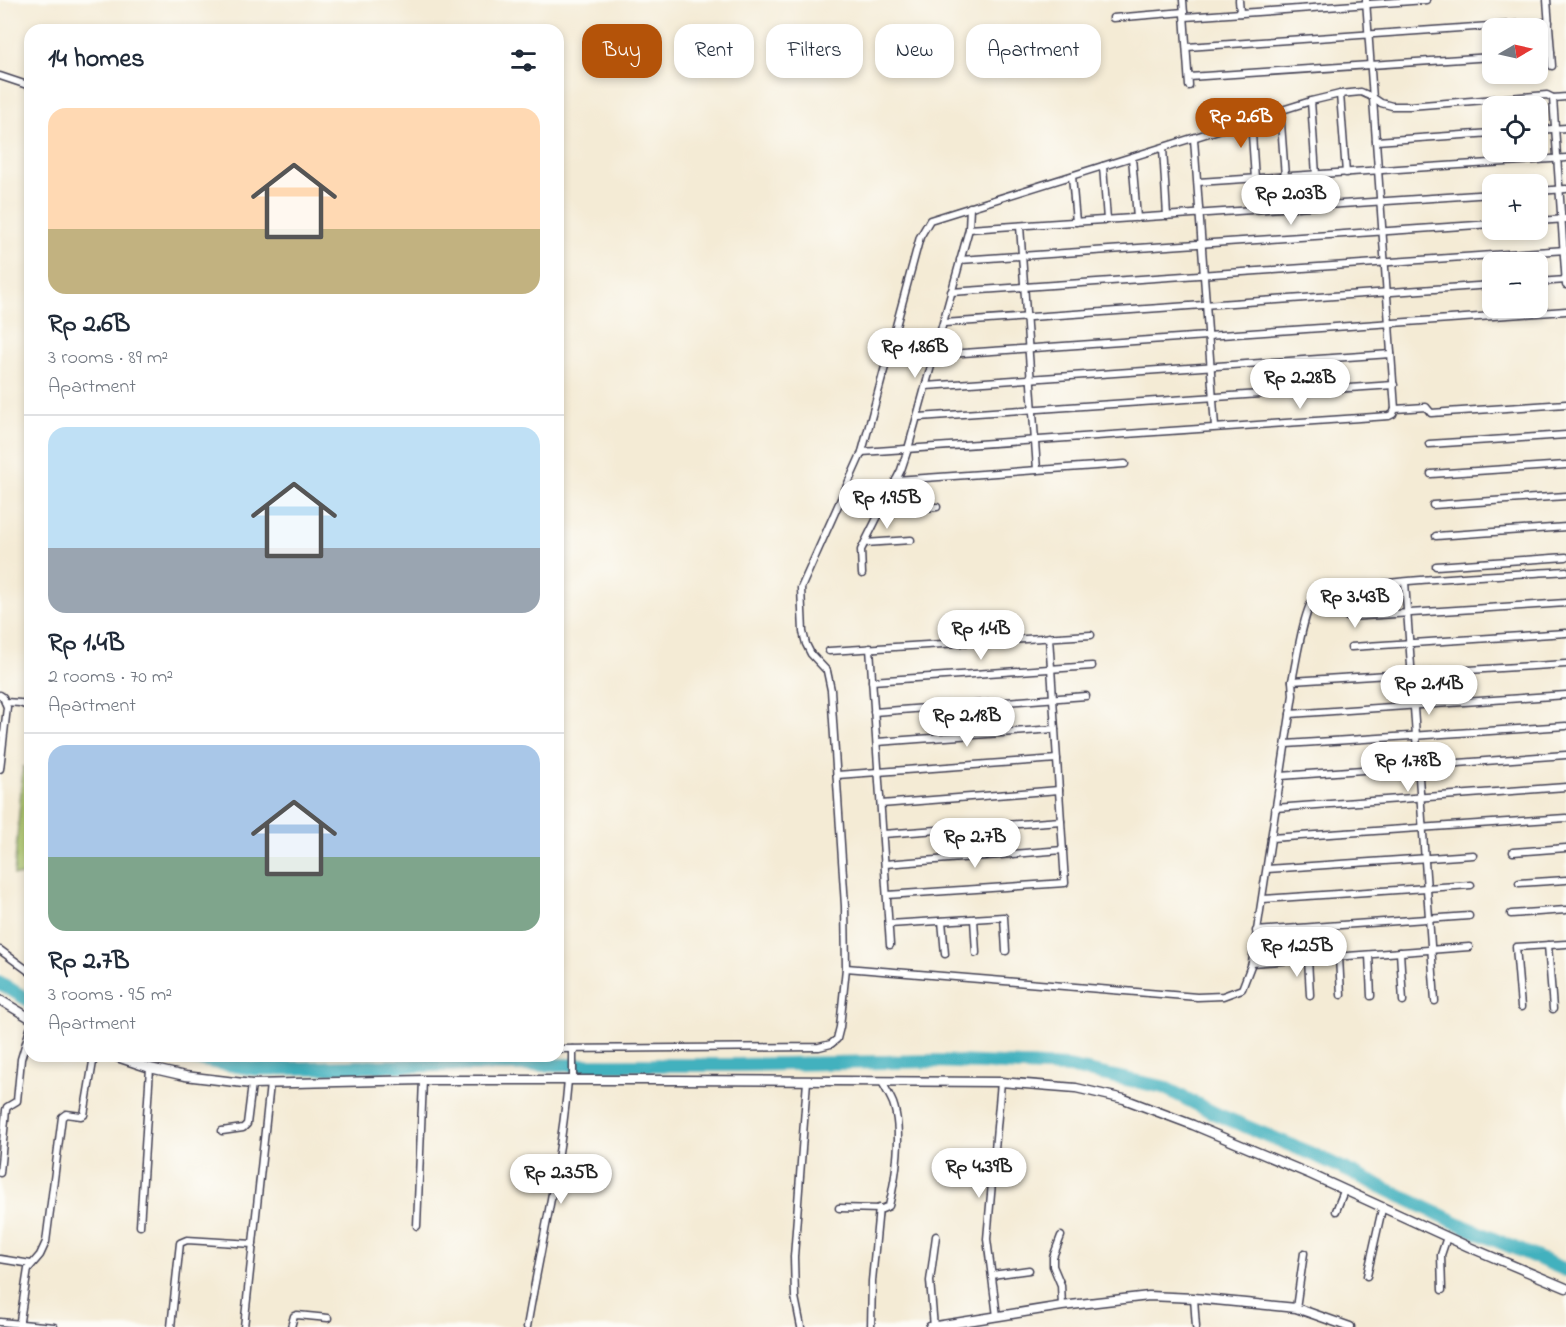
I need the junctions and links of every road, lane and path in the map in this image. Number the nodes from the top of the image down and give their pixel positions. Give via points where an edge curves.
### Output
1 (1184, 0) edge
2 (1239, 0) edge
3 (1426, 0) edge
4 (1547, 0) edge
5 (1366, 2) edge
6 (1240, 13) junction
7 (1185, 15) junction
8 (1113, 18) dead end
9 (1549, 22) junction
10 (1368, 35) junction
11 (1187, 47) junction
12 (1548, 52) edge
13 (1551, 52) junction
14 (1482, 58) edge
15 (1370, 65) junction
16 (1552, 66) dead end
17 (0, 76) edge
18 (1189, 77) junction
19 (24, 84) edge
20 (1189, 86) dead end
21 (1340, 94) junction
22 (1372, 97) junction
23 (1566, 97) edge
24 (1553, 98) junction
25 (1311, 101) junction
26 (1280, 110) junction
27 (1251, 119) junction
28 (1566, 128) edge
29 (1548, 129) edge
30 (1556, 129) junction
31 (1482, 134) edge
32 (1194, 139) junction
33 (1376, 141) junction
34 (1163, 148) junction
35 (1132, 157) junction
36 (1558, 158) junction
37 (1566, 158) edge
38 (1103, 166) junction
39 (1378, 170) junction
40 (1346, 173) junction
41 (1316, 175) junction
42 (1072, 176) junction
43 (1285, 177) junction
44 (1255, 179) junction
45 (1198, 182) junction
46 (1563, 189) edge
47 (1548, 190) edge
48 (1482, 195) edge
49 (1381, 202) junction
50 (970, 207) junction
51 (1200, 214) junction
52 (1167, 216) junction
53 (1137, 218) junction
54 (1107, 220) junction
55 (1564, 220) edge
56 (1548, 221) edge
57 (1076, 222) junction
58 (1482, 225) edge
59 (1020, 226) junction
60 (969, 229) junction
61 (1382, 232) junction
62 (1201, 244) junction
63 (1565, 250) edge
64 (1022, 256) junction
65 (960, 260) junction
66 (1384, 262) junction
67 (1203, 275) junction
68 (1566, 280) edge
69 (1548, 281) edge
70 (1566, 285) edge
71 (1482, 286) edge
72 (1024, 287) junction
73 (951, 292) junction
74 (1386, 292) junction
75 (1206, 305) junction
76 (1566, 311) edge
77 (1027, 318) junction
78 (944, 323) junction
79 (1389, 323) junction
80 (1208, 335) junction
81 (1029, 348) junction
82 (1391, 354) junction
83 (934, 355) junction
84 (1211, 366) junction
85 (1031, 379) junction
86 (1394, 385) junction
87 (926, 386) junction
88 (1213, 397) junction
89 (1566, 404) edge
90 (1033, 409) junction
91 (1395, 409) junction
92 (918, 417) junction
93 (1215, 428) junction
94 (1566, 435) edge
95 (1035, 440) junction
96 (1429, 444) dead end
97 (908, 449) junction
98 (862, 452) junction
99 (1125, 464) dead end
100 (1566, 465) edge
101 (1037, 470) junction
102 (1431, 474) dead end
103 (896, 480) junction
104 (1566, 496) edge
105 (1433, 505) dead end
106 (937, 507) dead end
107 (880, 512) junction
108 (1566, 527) edge
109 (1436, 536) dead end
110 (911, 540) dead end
111 (865, 543) junction
112 (1566, 557) edge
113 (1436, 566) dead end
114 (1566, 571) edge
115 (862, 574) dead end
116 (1405, 582) junction
117 (1345, 588) junction
118 (1566, 603) edge
119 (1408, 613) junction
120 (1566, 633) edge
121 (1091, 635) dead end
122 (1050, 637) junction
123 (1410, 643) junction
124 (1351, 647) dead end
125 (870, 648) junction
126 (829, 651) dead end
127 (1566, 664) edge
128 (1092, 666) dead end
129 (1052, 669) junction
130 (1412, 673) junction
131 (872, 681) junction
132 (1292, 681) junction
133 (0, 695) edge
134 (1566, 695) edge
135 (1086, 696) dead end
136 (1053, 699) junction
137 (5, 702) junction
138 (24, 705) edge
139 (1414, 705) junction
140 (874, 712) junction
141 (1290, 714) junction
142 (1566, 726) edge
143 (1055, 729) junction
144 (1416, 736) junction
145 (876, 742) junction
146 (1286, 744) junction
147 (1566, 755) edge
148 (1057, 759) junction
149 (1418, 766) junction
150 (0, 769) edge
151 (878, 772) junction
152 (837, 775) junction
153 (1281, 776) junction
154 (1566, 787) edge
155 (1059, 790) junction
156 (1421, 797) junction
157 (880, 804) junction
158 (1275, 808) junction
159 (1566, 818) edge
160 (1061, 821) junction
161 (1423, 827) junction
162 (883, 834) junction
163 (1271, 838) junction
164 (1566, 848) edge
165 (1063, 850) junction
166 (1513, 852) dead end
167 (1473, 855) dead end
168 (1425, 858) junction
169 (885, 864) junction
170 (1267, 869) junction
171 (1566, 880) edge
172 (1519, 883) dead end
173 (1471, 885) dead end
174 (1427, 888) junction
175 (887, 895) junction
176 (1263, 899) junction
177 (1566, 910) edge
178 (1511, 914) dead end
179 (1469, 916) dead end
180 (974, 919) junction
181 (1429, 919) junction
182 (942, 921) junction
183 (889, 924) junction
184 (1256, 931) junction
185 (1566, 944) edge
186 (890, 945) dead end
187 (1548, 945) junction
188 (1469, 947) dead end
189 (0, 950) edge
190 (1432, 950) junction
191 (1006, 951) dead end
192 (1400, 952) junction
193 (976, 953) dead end
194 (945, 954) dead end
195 (1370, 955) junction
196 (1339, 957) junction
197 (1308, 959) junction
198 (1252, 963) junction
199 (24, 968) edge
200 (846, 968) junction
201 (1310, 994) dead end
202 (1341, 995) dead end
203 (1371, 996) dead end
204 (0, 1000) edge
205 (1403, 1001) dead end
206 (1435, 1001) dead end
207 (1521, 1007) dead end
208 (1553, 1009) dead end
209 (24, 1014) edge
210 (24, 1049) edge
211 (564, 1049) edge
212 (573, 1049) junction
213 (93, 1062) edge
214 (132, 1062) edge
215 (150, 1068) junction
216 (572, 1079) junction
217 (423, 1080) junction
218 (807, 1081) junction
219 (882, 1082) junction
220 (1001, 1082) junction
221 (252, 1084) junction
222 (270, 1084) junction
223 (222, 1131) dead end
224 (2, 1136) edge
225 (0, 1173) edge
226 (1344, 1191) junction
227 (839, 1208) dead end
228 (879, 1208) junction
229 (1382, 1209) junction
230 (1336, 1211) dead end
231 (140, 1226) dead end
232 (417, 1226) dead end
233 (936, 1236) dead end
234 (1061, 1236) dead end
235 (1447, 1237) junction
236 (253, 1244) junction
237 (1304, 1253) dead end
238 (0, 1259) edge
239 (31, 1264) junction
240 (1029, 1270) dead end
241 (992, 1275) junction
242 (1367, 1276) dead end
243 (1566, 1288) edge
244 (1442, 1290) dead end
245 (1194, 1298) junction
246 (1062, 1306) junction
247 (1296, 1308) junction
248 (995, 1316) junction
249 (328, 1318) dead end
250 (0, 1322) edge
251 (20, 1326) edge
252 (54, 1327) edge
253 (171, 1327) edge
254 (244, 1327) edge
255 (291, 1327) edge
256 (527, 1327) edge
257 (801, 1327) edge
258 (871, 1327) edge
259 (932, 1327) edge
260 (994, 1327) edge
261 (1196, 1327) edge
262 (1350, 1327) edge

1 - 7 street
2 - 6 street
3 - 5 street
4 - 9 street
5 - 6 street
5 - 10 street
6 - 7 street
7 - 8 street
7 - 11 street
9 - 10 street
9 - 13 street
10 - 11 street
10 - 15 street
11 - 18 street
12 - 13 street
13 - 16 street
14 - 15 street
15 - 18 street
15 - 22 street
17 - 19 street
18 - 20 street
21 - 22 street via 1360,92
21 - 25 street
21 - 40 street
22 - 24 street via 1381,103 1401,106 1547,95
22 - 33 street
23 - 24 street
24 - 30 street
25 - 26 street
25 - 41 street
26 - 27 street
26 - 43 street
27 - 32 street
27 - 44 street
28 - 30 street
29 - 30 street
30 - 36 street
31 - 33 street
32 - 34 street
32 - 45 street
33 - 39 street
34 - 35 street
34 - 52 street
35 - 38 street
35 - 53 street
36 - 37 street
36 - 39 street
36 - 46 street
38 - 42 street
38 - 54 street
39 - 40 street
39 - 49 street
40 - 41 street
41 - 43 street
42 - 50 street
42 - 57 street
43 - 44 street
44 - 45 street
45 - 51 street
46 - 47 street
46 - 55 street
48 - 49 street
49 - 51 street
49 - 61 street
50 - 60 street
50 - 98 street via 925,225
51 - 52 street
51 - 62 street
52 - 53 street
53 - 54 street
54 - 57 street
55 - 56 street
55 - 63 street
57 - 59 street
58 - 61 street
59 - 60 street
59 - 64 street
60 - 65 street
61 - 62 street
61 - 66 street
62 - 64 street
62 - 67 street
63 - 66 street
63 - 68 street
64 - 65 street
64 - 72 street
65 - 73 street
66 - 67 street
66 - 74 street
67 - 72 street
67 - 75 street
68 - 69 street
68 - 70 street
71 - 74 street
72 - 73 street
72 - 77 street
73 - 78 street
74 - 75 street
74 - 79 street
75 - 77 street
75 - 80 street
76 - 79 street
77 - 78 street
77 - 81 street
78 - 83 street
79 - 80 street
79 - 82 street
80 - 81 street
80 - 84 street
81 - 83 street
81 - 85 street
82 - 84 street
82 - 86 street
83 - 87 street
84 - 85 street
84 - 88 street
85 - 87 street
85 - 90 street
86 - 88 street
86 - 91 street
87 - 92 street
88 - 90 street
88 - 93 street
89 - 91 street via 1431,413 1426,407
90 - 92 street
90 - 95 street
91 - 93 street via 1389,416
92 - 97 street
93 - 95 street
94 - 96 street
95 - 97 street
95 - 101 street
97 - 98 street
97 - 103 street
98 - 152 street via 801,588 806,644 829,678
99 - 101 street
100 - 102 street
101 - 103 street
103 - 107 street
104 - 105 street
106 - 107 street
107 - 111 street
108 - 109 street
110 - 111 street
111 - 115 street via 861,550
112 - 113 street
114 - 116 street
116 - 117 street
116 - 119 street
117 - 119 street via 1348,617
117 - 132 street via 1322,593 1309,605
118 - 119 street
119 - 123 street
120 - 123 street
121 - 122 street
122 - 125 street
122 - 129 street
123 - 124 street
123 - 130 street
125 - 126 street
125 - 131 street
127 - 130 street
128 - 129 street
129 - 131 street
129 - 136 street
130 - 132 street
130 - 139 street
131 - 140 street
132 - 141 street
133 - 137 street
134 - 139 street
135 - 136 street
136 - 140 street
136 - 143 street
137 - 138 street
137 - 150 street
139 - 141 street
139 - 144 street
140 - 145 street
141 - 146 street
142 - 144 street
143 - 145 street
143 - 148 street
144 - 146 street
144 - 149 street
145 - 151 street
146 - 153 street
147 - 149 street
148 - 151 street
148 - 155 street
149 - 153 street
149 - 156 street
151 - 152 street
151 - 157 street
152 - 200 street
153 - 158 street
154 - 156 street
155 - 157 street
155 - 160 street
156 - 158 street
156 - 161 street
157 - 162 street
158 - 163 street
159 - 161 street
160 - 162 street
160 - 165 street
161 - 163 street
161 - 168 street
162 - 169 street
163 - 170 street
164 - 166 street
165 - 169 street
165 - 175 street via 1065,884
167 - 168 street
168 - 170 street
168 - 174 street
169 - 175 street
170 - 176 street
171 - 172 street
173 - 174 street
174 - 176 street
174 - 181 street
175 - 183 street
176 - 184 street
177 - 178 street
179 - 181 street
180 - 182 street
180 - 191 street via 1004,917
180 - 193 street
181 - 184 street
181 - 190 street
182 - 183 street
182 - 194 street
183 - 186 street
184 - 198 street
185 - 187 street
187 - 207 street via 1516,947
187 - 208 street
188 - 190 street
189 - 199 street
190 - 192 street
190 - 206 street
192 - 195 street
192 - 205 street
195 - 196 street
195 - 203 street
196 - 197 street
196 - 202 street
197 - 198 street
197 - 201 street
198 - 200 street via 1242,989 1223,996 1197,997
200 - 212 street via 840,1028 831,1044
204 - 209 street
210 - 224 street via 17,1101 6,1110
211 - 212 street
212 - 216 street
213 - 239 street via 83,1116 62,1117 46,1242
214 - 215 street
215 - 221 street
215 - 231 street
216 - 217 street
216 - 218 street
216 - 256 street
217 - 222 street
217 - 232 street
218 - 219 street
218 - 257 street via 794,1257
219 - 220 street
219 - 228 street via 893,1103 897,1146 889,1206
220 - 226 street via 1076,1088 1124,1100 1229,1140
220 - 241 street via 987,1239
221 - 222 street
221 - 223 street via 247,1124
222 - 236 street
224 - 225 street
226 - 229 street
226 - 230 street
227 - 228 street
228 - 258 street
229 - 235 street
229 - 242 street
233 - 259 street via 930,1281
234 - 246 street via 1053,1266 1061,1285
235 - 243 street
235 - 244 street via 1441,1255
236 - 253 street via 187,1240 180,1243
236 - 254 street
237 - 247 street
238 - 239 street
239 - 251 street
240 - 241 street
241 - 248 street
245 - 246 street via 1149,1296
245 - 247 street
245 - 261 street
246 - 248 street
247 - 262 street
248 - 259 street
248 - 260 street
249 - 255 street via 297,1315
250 - 251 street
251 - 252 street

